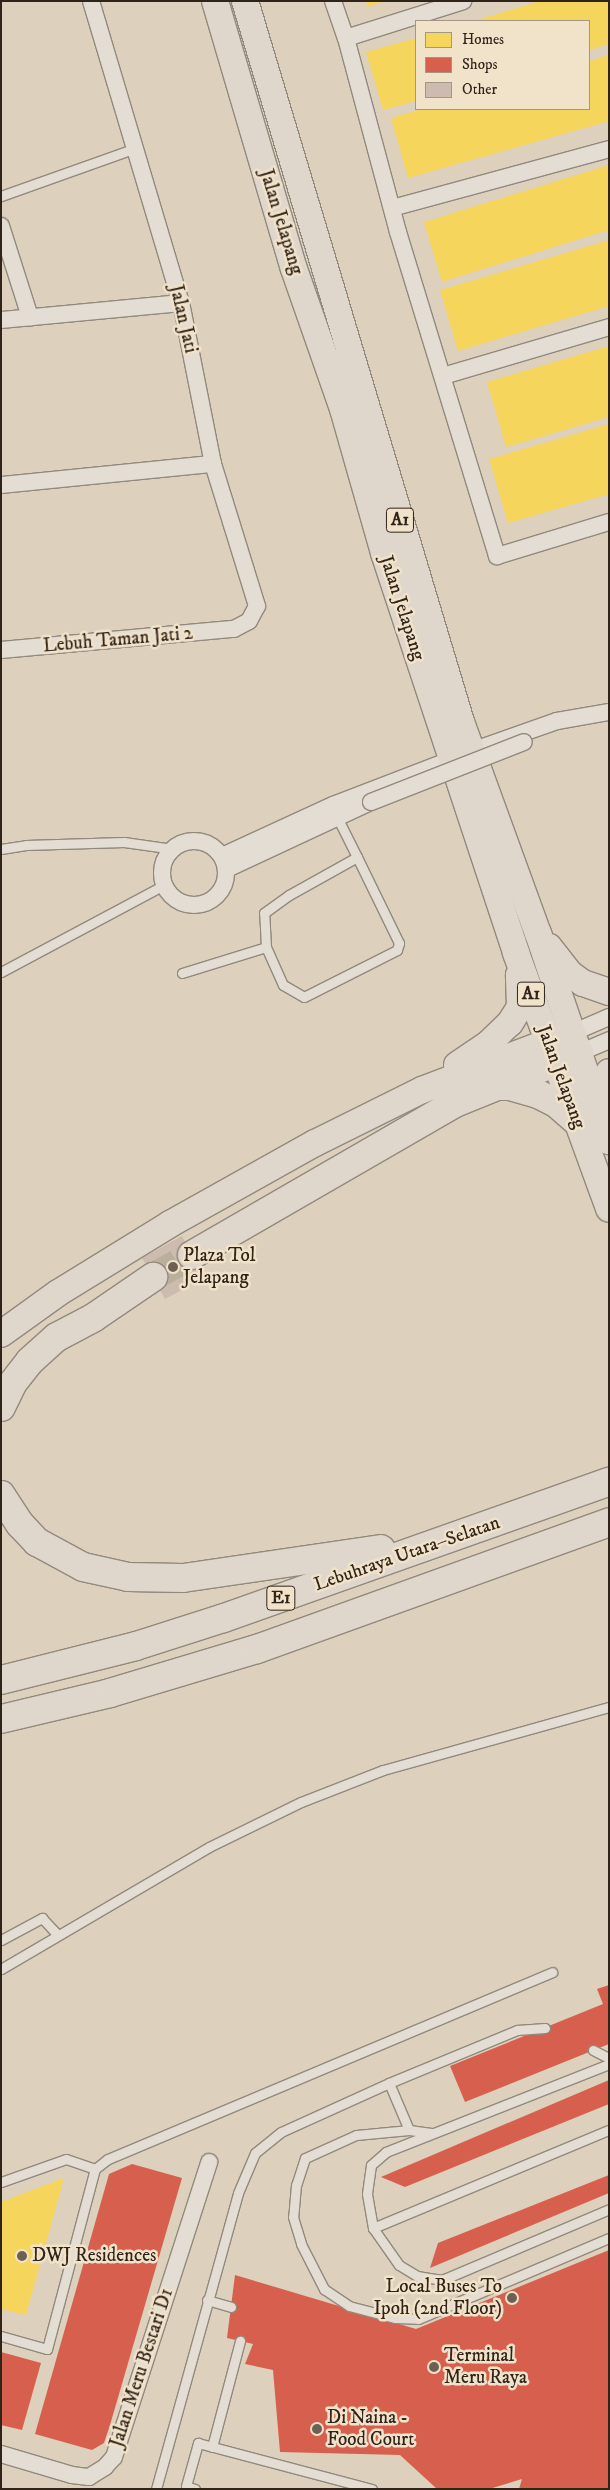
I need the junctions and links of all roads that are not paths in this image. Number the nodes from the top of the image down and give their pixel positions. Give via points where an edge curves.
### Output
1 (91, 1) edge
2 (214, 1) edge
3 (245, 1) edge
4 (332, 1) edge
5 (463, 1) edge
6 (346, 38) junction
7 (136, 148) junction
8 (609, 149) edge
9 (1, 196) edge
10 (392, 208) junction
11 (1, 226) edge
12 (181, 303) junction
13 (30, 318) junction
14 (1, 320) edge
15 (609, 327) edge
16 (443, 376) junction
17 (213, 464) junction
18 (1, 485) edge
19 (609, 522) edge
20 (234, 630) joint
21 (1, 650) edge
22 (609, 712) edge
23 (609, 722) edge
24 (337, 817) junction
25 (1, 849) edge
26 (173, 849) junction
27 (357, 857) junction
28 (225, 863) junction
29 (164, 885) junction
30 (538, 933) junction
31 (266, 947) junction
32 (516, 953) junction
33 (1, 972) edge
34 (182, 973) dead end
35 (609, 992) edge
36 (609, 1017) edge
37 (609, 1040) edge
38 (564, 1047) junction
39 (609, 1072) edge
40 (491, 1086) junction
41 (422, 1090) junction
42 (577, 1121) junction
43 (607, 1135) edge
44 (609, 1209) edge
45 (192, 1255) tunnel mouth
46 (152, 1277) tunnel mouth
47 (1, 1334) edge
48 (1, 1407) edge
49 (609, 1482) edge
50 (1, 1495) edge
51 (609, 1522) edge
52 (494, 1524) junction
53 (1, 1680) edge
54 (609, 1707) edge
55 (1, 1719) edge
56 (58, 1935) junction
57 (1, 1940) edge
58 (1, 1969) edge
59 (552, 1972) dead end
60 (545, 2028) dead end
61 (593, 2050) dead end
62 (609, 2058) edge
63 (609, 2064) edge
64 (389, 2082) junction
65 (409, 2130) junction
66 (609, 2130) edge
67 (434, 2133) junction
68 (209, 2162) dead end
69 (95, 2169) junction
70 (1, 2182) edge
71 (609, 2209) edge
72 (373, 2228) junction
73 (609, 2238) edge
74 (206, 2300) junction
75 (231, 2307) dead end
76 (1, 2336) edge
77 (240, 2340) dead end
78 (212, 2447) junction
79 (1, 2454) edge
80 (156, 2489) edge
81 (195, 2489) edge
82 (372, 2489) edge

1 - 7 street, Jalan Jati
2 - 32 main road, Jalan Jelapang / A1 via 294,269 343,409 384,553
3 - 30 main road, Jalan Jelapang / A1 via 461,722
4 - 6 street
5 - 6 street
6 - 10 street
7 - 9 lane
7 - 12 street, Jalan Jati
8 - 10 street
10 - 16 street
11 - 13 street
12 - 13 street
12 - 17 street, Jalan Jati
13 - 14 street
15 - 16 street
16 - 19 street via 497,556
17 - 18 street
17 - 20 street, Jalan Jati via 256,606 249,621
20 - 21 street, Lebuh Taman Jati 2
22 - 28 street via 557,721 332,805
23 - 24 street, bridge via 569,728 524,742
24 - 27 lane
24 - 28 street
25 - 26 lane via 26,845 124,842
26 - 28 street via 190,841 199,841 208,844
26 - 29 street via 163,866
27 - 31 lane via 289,895 264,913
27 - 31 lane via 398,943 397,950 304,997 283,985
28 - 29 street via 223,890 216,898 198,906 177,901
29 - 33 lane
30 - 35 main road via 569,973 583,983
30 - 38 main road, Jalan Jelapang / A1
31 - 34 lane
32 - 38 main road, Jalan Jelapang / A1
32 - 41 main road via 520,1007 510,1023 487,1046
36 - 38 street
37 - 38 street
38 - 40 highway
38 - 41 main road
38 - 42 main road, Jalan Jelapang / A1
38 - 43 main road, Jalan Jelapang / A1
39 - 43 main road via 603,1094
40 - 42 highway via 510,1086 538,1094
40 - 45 highway via 455,1102
41 - 47 main road via 315,1143 170,1224 58,1293
42 - 44 main road, Jalan Jelapang / A1
46 - 48 highway via 93,1318 57,1337 30,1361 12,1384
49 - 52 highway, Lebuhraya Utara–Selatan / E1
50 - 52 highway via 20,1524 37,1542 83,1567 128,1577 183,1578 316,1560
51 - 55 highway, Lebuhraya Utara–Selatan / E1 via 256,1649 110,1693
52 - 53 highway, Lebuhraya Utara–Selatan / E1 via 206,1623
54 - 56 lane via 383,1770 301,1802 209,1847
56 - 57 lane via 42,1918
56 - 58 lane
59 - 69 lane via 119,2153
60 - 64 lane via 517,2030
61 - 62 lane
63 - 67 lane
64 - 65 lane
64 - 74 lane via 281,2132 255,2153 238,2193
65 - 67 lane
65 - 73 lane via 356,2135 305,2158 296,2185 293,2216 301,2244 324,2289 349,2306 395,2318 418,2319
66 - 72 lane
67 - 72 lane via 386,2152 371,2165 368,2194
68 - 79 street, Jalan Meru Bestari D1 via 114,2457 105,2468 89,2477
69 - 70 lane via 66,2159
69 - 76 lane via 47,2349
71 - 72 lane via 442,2280 416,2276 399,2265
74 - 75 lane
74 - 80 lane
77 - 78 lane
78 - 81 lane via 198,2443 186,2486
78 - 82 lane

